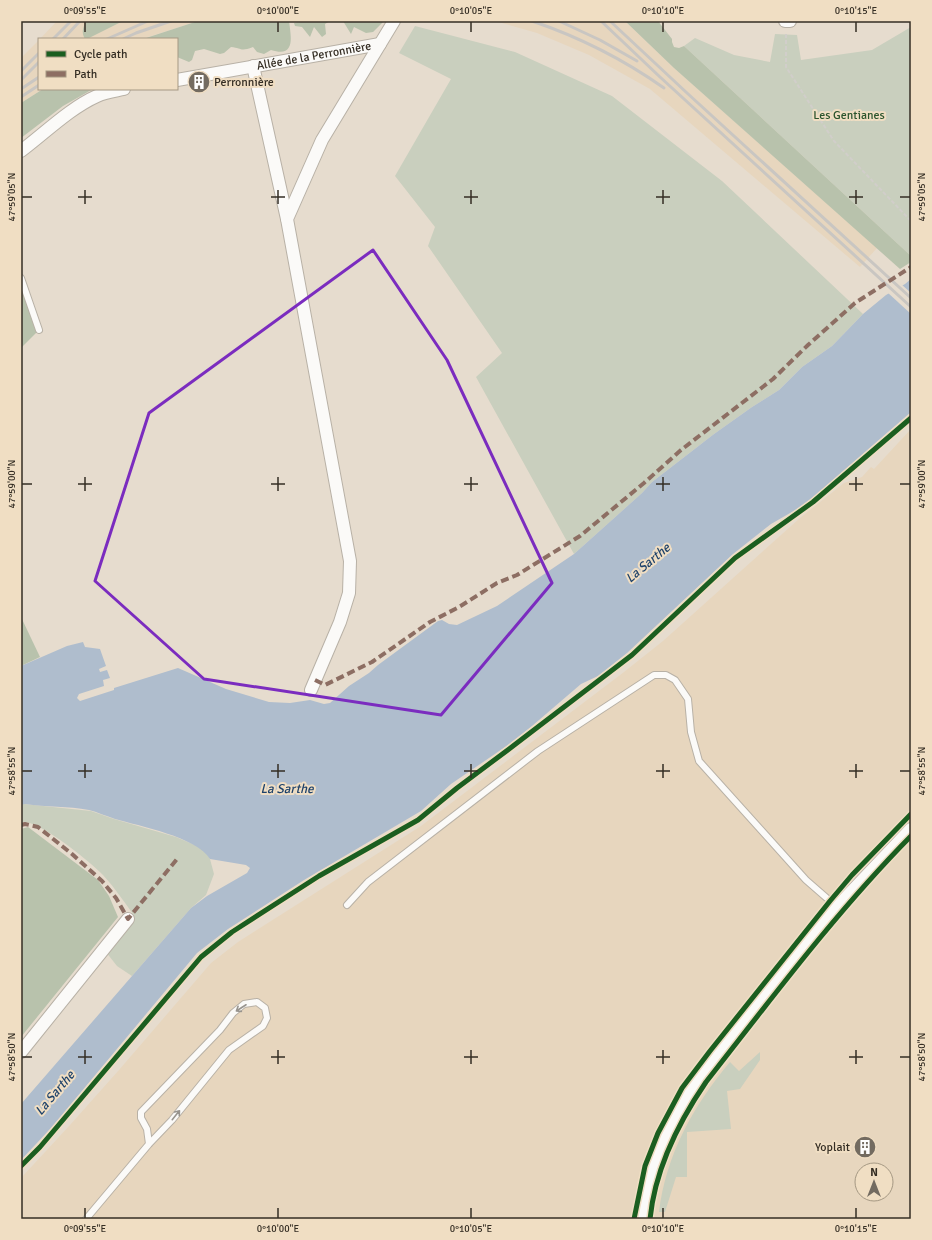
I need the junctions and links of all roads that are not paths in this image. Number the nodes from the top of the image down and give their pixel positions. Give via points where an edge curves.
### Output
1 (394, 21) edge
2 (785, 21) edge
3 (790, 21) edge
4 (380, 44) junction
5 (253, 66) junction
6 (178, 80) edge
7 (119, 90) edge
8 (21, 151) edge
9 (287, 218) junction
10 (21, 278) edge
11 (39, 330) dead end
12 (311, 690) dead end
13 (911, 829) edge
14 (347, 905) dead end
15 (837, 907) junction
16 (128, 919) dead end
17 (21, 1052) edge
18 (149, 1144) junction
19 (86, 1219) edge
20 (641, 1219) edge

1 - 4 street
2 - 3 street
4 - 5 street, Allée de la Perronnière
4 - 9 street via 322,140
5 - 6 street, Allée de la Perronnière
5 - 9 street
7 - 8 street via 109,92 76,108
9 - 12 street via 350,561 347,600
10 - 11 lane
13 - 15 street
14 - 15 lane via 368,882 538,752 654,675 666,675 675,680 688,699 691,732 699,761 806,880
15 - 20 street via 701,1073 675,1115 654,1164
16 - 17 street
18 -> 18 lane via 229,1050 263,1026 267,1018 265,1008 257,1002 244,1004 141,1112
18 - 19 lane

